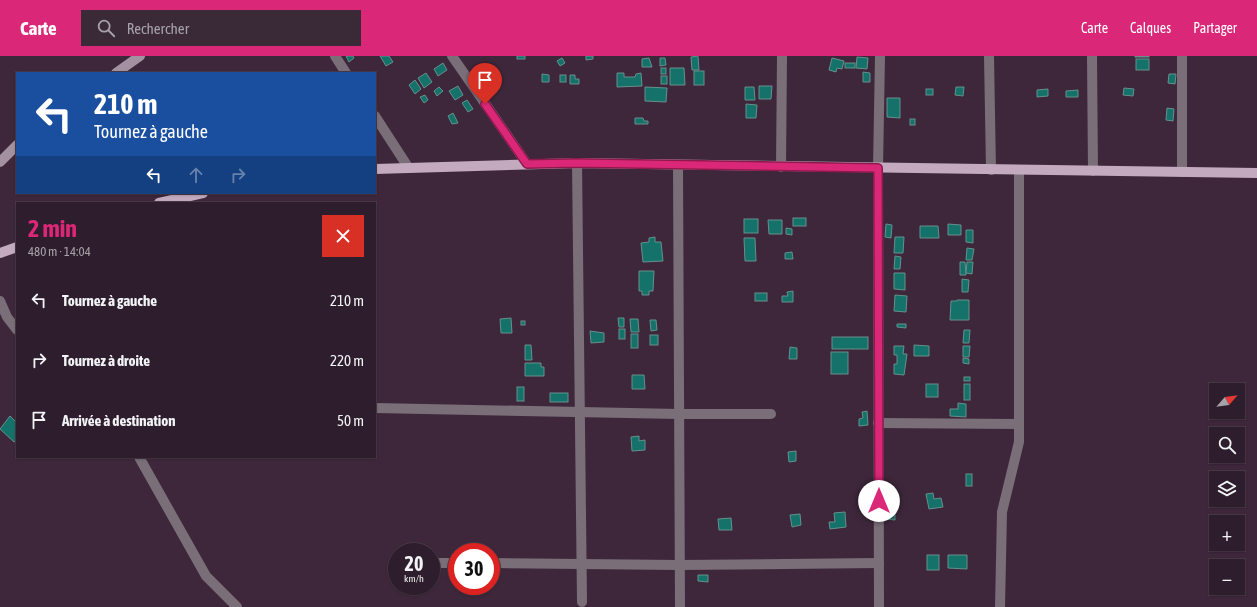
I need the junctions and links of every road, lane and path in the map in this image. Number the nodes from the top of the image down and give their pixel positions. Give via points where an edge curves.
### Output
1 (140, 56) edge
2 (335, 56) edge
3 (452, 56) edge
4 (782, 56) edge
5 (880, 56) edge
6 (989, 56) edge
7 (1092, 56) edge
8 (1182, 56) edge
9 (117, 72) edge
10 (345, 72) edge
11 (376, 118) edge
12 (16, 146) edge
13 (0, 162) edge
14 (577, 163) junction
15 (527, 164) junction
16 (408, 166) junction
17 (678, 166) junction
18 (781, 167) junction
19 (878, 168) junction
20 (376, 169) edge
21 (991, 170) junction
22 (1019, 170) junction
23 (1093, 171) junction
24 (1182, 172) junction
25 (1257, 173) edge
26 (199, 194) edge
27 (163, 202) edge
28 (16, 247) edge
29 (0, 253) edge
30 (0, 301) edge
31 (16, 329) edge
32 (376, 408) edge
33 (580, 412) junction
34 (679, 414) junction
35 (771, 414) dead end
36 (878, 423) junction
37 (1019, 424) junction
38 (140, 458) edge
39 (500, 563) edge
40 (879, 563) junction
41 (582, 564) junction
42 (679, 565) junction
43 (582, 602) dead end
44 (237, 607) edge
45 (680, 607) edge
46 (879, 607) edge
47 (1000, 607) edge

1 - 9 main road
2 - 10 street
3 - 15 street
4 - 18 street
5 - 19 street
6 - 21 street
7 - 23 street
8 - 24 street
11 - 16 street
12 - 13 main road
14 - 15 main road
14 - 17 main road
14 - 33 street
15 - 16 main road
16 - 20 main road
17 - 18 main road
17 - 34 street
18 - 19 main road
19 - 21 main road
19 - 36 street
21 - 22 main road
22 - 23 main road
22 - 37 street
23 - 24 main road
24 - 25 main road
26 - 27 main road
28 - 29 main road
30 - 31 street
32 - 33 street
33 - 34 street
33 - 41 street
34 - 35 street
34 - 42 street
36 - 37 street
36 - 40 street
37 - 47 street via 1019,442 1002,512
38 - 44 street via 206,576
39 - 41 street
40 - 42 street
40 - 46 street
41 - 42 street
41 - 43 street
42 - 45 street

